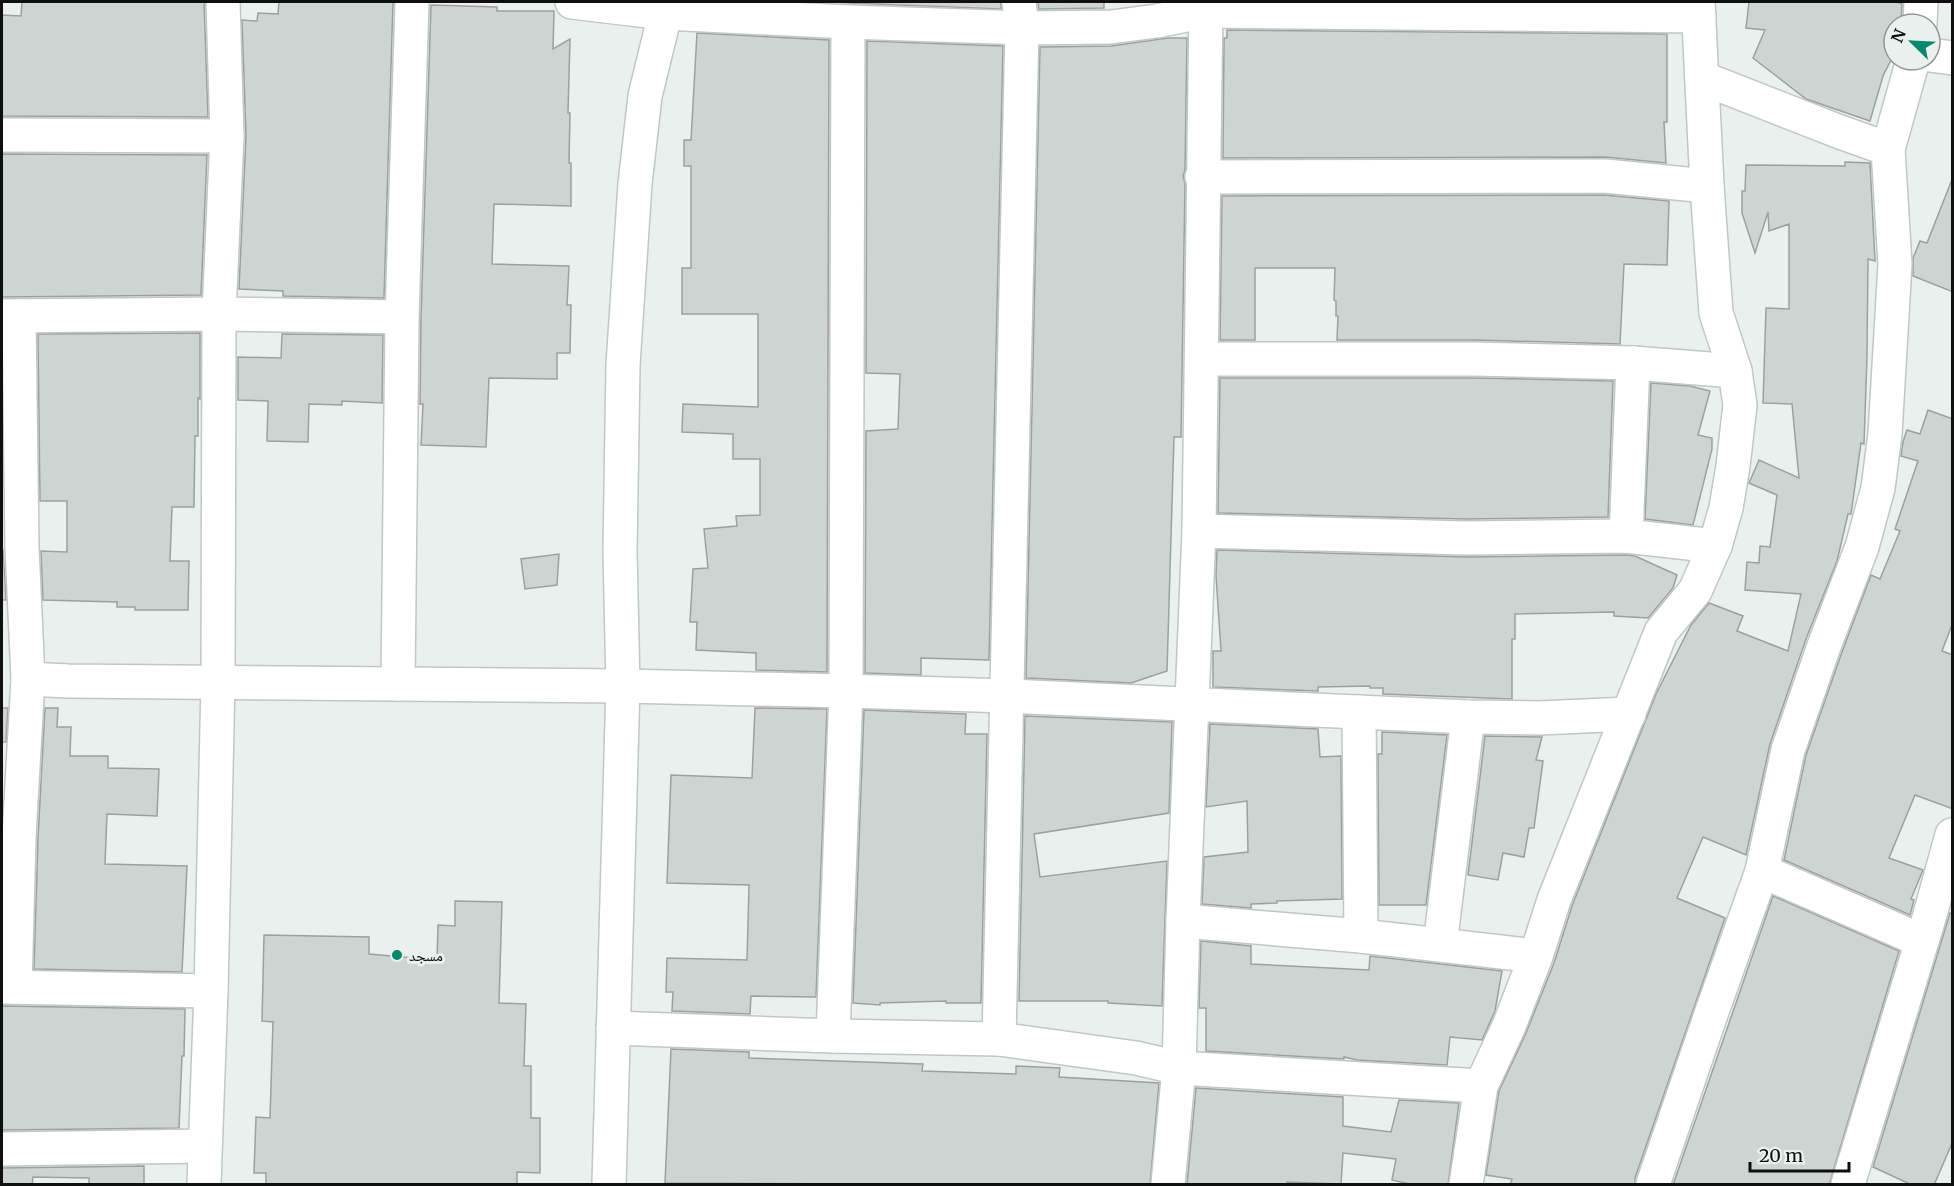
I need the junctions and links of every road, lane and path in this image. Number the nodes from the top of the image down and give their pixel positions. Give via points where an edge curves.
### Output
1 (223, 2) edge
2 (412, 2) edge
3 (572, 2) edge
4 (1205, 6) edge
5 (666, 7) edge
6 (1698, 9) edge
7 (1020, 15) edge
8 (848, 22) junction
9 (1909, 72) edge
10 (1702, 78) junction
11 (2, 135) edge
12 (227, 136) junction
13 (1888, 149) junction
14 (1203, 177) junction
15 (1707, 186) junction
16 (219, 314) junction
17 (10, 316) edge
18 (402, 317) junction
19 (1202, 358) junction
20 (1633, 363) junction
21 (1735, 371) junction
22 (1199, 531) junction
23 (1626, 536) junction
24 (1715, 546) junction
25 (28, 679) junction
26 (218, 683) junction
27 (398, 684) junction
28 (623, 686) junction
29 (846, 691) junction
30 (1008, 696) junction
31 (1193, 705) junction
32 (1359, 712) junction
33 (1629, 714) junction
34 (1468, 717) junction
35 (1953, 835) edge
36 (1762, 871) junction
37 (1182, 921) junction
38 (1361, 936) junction
39 (1922, 941) junction
40 (1440, 945) junction
41 (1536, 956) junction
42 (8, 987) edge
43 (212, 991) junction
44 (613, 1028) junction
45 (833, 1036) junction
46 (999, 1039) junction
47 (1179, 1068) junction
48 (1481, 1086) junction
49 (204, 1146) junction
50 (2, 1149) edge
51 (204, 1185) edge
52 (609, 1185) edge
53 (1168, 1185) edge
54 (1466, 1185) edge
55 (1653, 1185) edge
56 (1848, 1185) edge

1 - 12 street
2 - 18 street
3 - 5 street
4 - 6 street
4 - 7 street via 1157,21 1111,27
4 - 14 street
5 - 8 street
5 - 28 street via 645,96 624,342 620,551
6 - 10 street
7 - 8 street
7 - 30 street
8 - 29 street
9 - 13 street
10 - 13 street
10 - 15 street
11 - 12 street
12 - 16 street
13 - 36 street via 1895,264 1878,488 1862,547 1788,750
14 - 15 street via 1605,176
14 - 19 street
15 - 21 street via 1716,313
16 - 17 street
16 - 18 street
16 - 26 street
17 - 25 street
18 - 27 street
19 - 20 street
19 - 22 street
20 - 21 street
20 - 23 street
21 - 24 street via 1740,405 1726,508
22 - 23 street via 1466,538
22 - 31 street
23 - 24 street
24 - 33 street via 1695,591 1661,632
25 - 26 street
25 - 42 street
26 - 27 street
26 - 43 street
27 - 28 street
28 - 29 street
28 - 44 street
29 - 30 street
29 - 45 street
30 - 31 street
30 - 46 street
31 - 32 street
31 - 37 street
32 - 34 street
32 - 38 street
33 - 34 street
33 - 41 street via 1554,900
34 - 40 street
35 - 39 street
36 - 39 street
36 - 55 street
37 - 38 street
37 - 47 street
38 - 40 street
39 - 56 street
40 - 41 street
41 - 48 street
42 - 43 street
43 - 49 street
44 - 45 street
44 - 52 street
45 - 46 street
46 - 47 street via 1136,1058
47 - 48 street
47 - 53 street
48 - 54 street
49 - 50 street
49 - 51 street

